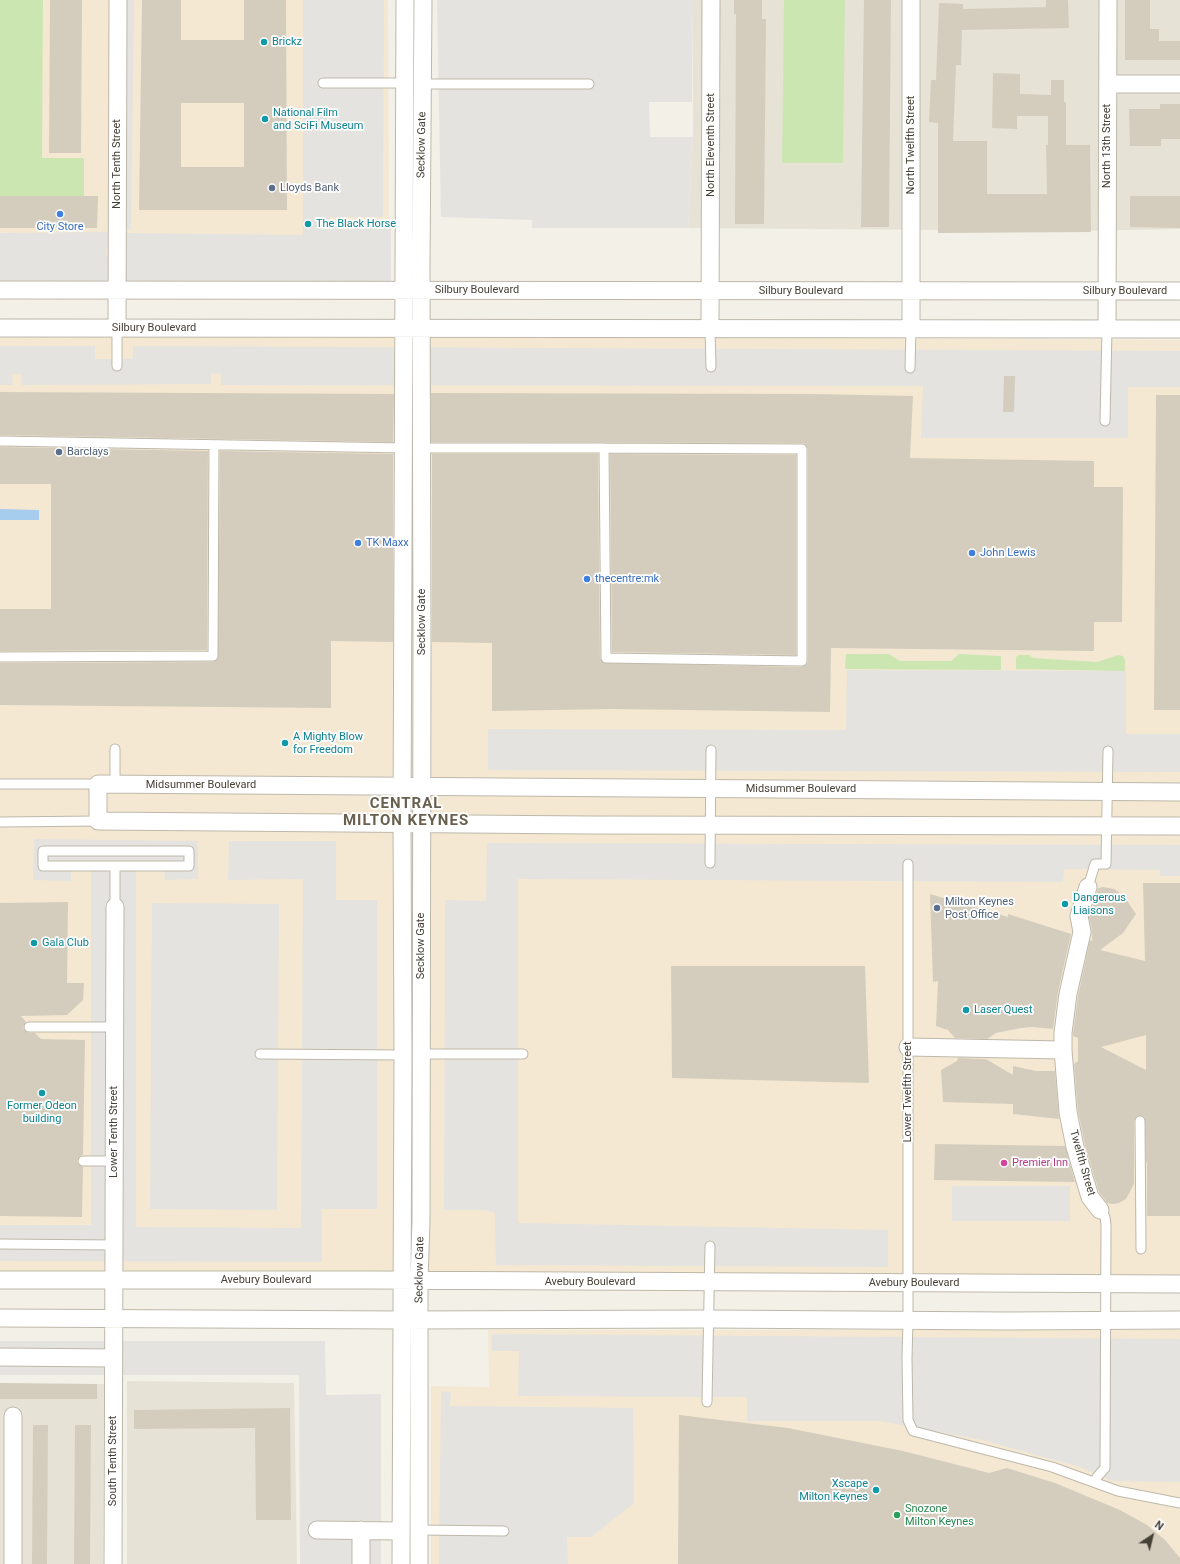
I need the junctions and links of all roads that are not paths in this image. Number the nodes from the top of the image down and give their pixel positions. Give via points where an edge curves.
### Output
1 (118, 0) edge
2 (405, 0) edge
3 (423, 0) edge
4 (711, 0) edge
5 (911, 0) edge
6 (1108, 0) edge
7 (323, 83) dead end
8 (405, 83) junction
9 (423, 84) junction
10 (589, 84) dead end
11 (1108, 84) junction
12 (1180, 84) edge
13 (0, 290) edge
14 (117, 290) junction
15 (403, 290) junction
16 (421, 290) junction
17 (711, 290) junction
18 (911, 291) junction
19 (1106, 291) junction
20 (1180, 291) edge
21 (0, 328) edge
22 (117, 328) junction
23 (404, 328) junction
24 (421, 328) junction
25 (710, 329) junction
26 (911, 329) junction
27 (1107, 329) junction
28 (1180, 329) edge
29 (117, 366) dead end
30 (711, 367) dead end
31 (910, 368) dead end
32 (1105, 420) dead end
33 (0, 441) edge
34 (214, 444) junction
35 (403, 448) junction
36 (421, 448) junction
37 (604, 448) junction
38 (0, 656) edge
39 (115, 750) dead end
40 (711, 750) dead end
41 (1108, 751) dead end
42 (0, 784) edge
43 (98, 784) junction
44 (115, 785) junction
45 (422, 786) junction
46 (402, 787) junction
47 (711, 789) junction
48 (1107, 792) junction
49 (1180, 792) edge
50 (98, 821) junction
51 (0, 822) edge
52 (402, 824) junction
53 (421, 824) junction
54 (711, 825) junction
55 (1106, 825) junction
56 (1180, 826) edge
57 (710, 863) dead end
58 (908, 864) dead end
59 (115, 866) junction
60 (1088, 887) joint
61 (115, 907) joint
62 (29, 1027) dead end
63 (114, 1027) junction
64 (908, 1047) junction
65 (1063, 1050) junction
66 (260, 1054) dead end
67 (421, 1054) junction
68 (523, 1054) dead end
69 (404, 1055) junction
70 (1140, 1122) dead end
71 (83, 1161) dead end
72 (114, 1161) junction
73 (1100, 1210) joint
74 (0, 1244) edge
75 (114, 1245) junction
76 (710, 1246) dead end
77 (1141, 1249) dead end
78 (0, 1280) edge
79 (114, 1280) junction
80 (402, 1281) junction
81 (419, 1281) junction
82 (709, 1283) junction
83 (908, 1283) junction
84 (1106, 1284) junction
85 (1180, 1284) edge
86 (0, 1318) edge
87 (114, 1318) junction
88 (708, 1319) junction
89 (402, 1320) junction
90 (419, 1320) junction
91 (1105, 1320) junction
92 (1180, 1320) edge
93 (908, 1321) junction
94 (0, 1357) edge
95 (114, 1358) junction
96 (707, 1402) dead end
97 (13, 1416) dead end
98 (1096, 1482) junction
99 (1180, 1503) edge
100 (317, 1530) dead end
101 (361, 1530) junction
102 (420, 1530) junction
103 (402, 1531) junction
104 (504, 1531) dead end
105 (13, 1564) edge
106 (114, 1564) edge
107 (361, 1564) edge
108 (401, 1564) edge
109 (419, 1564) edge

1 - 14 street, North Tenth Street
2 - 8 street, Secklow Gate
3 - 9 street, Secklow Gate
4 - 17 street, North Eleventh Street
5 - 18 street, North Twelfth Street
6 - 11 street, North 13th Street
7 - 8 lane
8 - 15 street, Secklow Gate
9 - 10 lane
9 - 16 street, Secklow Gate
11 - 12 street
11 - 19 street, North 13th Street
13 - 14 street
14 - 15 street
14 - 22 street, North Tenth Street
15 - 16 street, Silbury Boulevard
15 - 23 street, Secklow Gate
16 - 17 street, Silbury Boulevard
16 - 24 street, Secklow Gate
17 - 18 street, Silbury Boulevard
17 - 25 street, North Eleventh Street
18 - 19 street, Silbury Boulevard
18 - 26 street, North Twelfth Street
19 - 20 street, Silbury Boulevard
19 - 27 street, North 13th Street
21 - 22 street, Silbury Boulevard
22 - 23 street, Silbury Boulevard
22 - 29 lane
23 - 24 street, Silbury Boulevard
23 - 35 street, Secklow Gate
24 - 25 street
24 - 36 street, Secklow Gate
25 - 26 street
25 - 30 lane
26 - 27 street
26 - 31 lane
27 - 28 street
27 - 32 lane
33 - 34 lane
34 - 35 lane
34 - 38 lane via 213,656
35 - 36 lane
35 - 46 street, Secklow Gate
36 - 37 lane
36 - 45 street, Secklow Gate
37 - 37 lane via 606,658 802,661 802,449
39 - 44 lane
40 - 47 lane
41 - 48 lane
42 - 43 lane, Midsummer Boulevard
43 - 44 street, Midsummer Boulevard
43 - 50 street
44 - 46 street, Midsummer Boulevard
45 - 46 street, Midsummer Boulevard
45 - 47 street, Midsummer Boulevard
45 - 53 street, Secklow Gate
46 - 52 street, Secklow Gate
47 - 48 street, Midsummer Boulevard
47 - 54 lane
48 - 49 street, Midsummer Boulevard
48 - 55 lane
50 - 51 lane
50 - 52 street
52 - 53 street
52 - 69 street, Secklow Gate
53 - 54 street
53 - 67 street, Secklow Gate
54 - 55 street
54 - 57 lane
55 - 56 street
55 - 60 lane, Twelfth Street via 1106,864 1095,864
58 - 64 lane, Lower Twelfth Street
59 - 59 lane via 44,866 43,851 189,851 189,866
59 - 61 lane
60 - 65 street, Twelfth Street via 1080,916 1082,932 1068,994
61 - 63 street, Lower Tenth Street
62 - 63 lane
63 - 72 street, Lower Tenth Street
64 - 65 street
64 - 83 lane, Lower Twelfth Street
65 - 73 street, Twelfth Street via 1068,1112 1075,1147 1090,1197
66 - 69 lane
67 - 68 lane
67 - 81 street, Secklow Gate
69 - 80 street, Secklow Gate
70 - 77 lane
71 - 72 lane
72 - 75 street, Lower Tenth Street
73 - 84 lane, Twelfth Street via 1105,1217 1106,1225
74 - 75 lane
75 - 79 street, Lower Tenth Street
76 - 82 lane
78 - 79 street, Avebury Boulevard
79 - 80 street, Avebury Boulevard
79 - 87 street, Lower Tenth Street
80 - 81 street, Avebury Boulevard
80 - 89 street, Secklow Gate
81 - 82 street, Avebury Boulevard
81 - 90 street, Secklow Gate
82 - 83 street, Avebury Boulevard
82 - 88 lane
83 - 84 street, Avebury Boulevard
83 - 93 lane, Lower Twelfth Street
84 - 85 street, Avebury Boulevard
84 - 91 lane, Twelfth Street
86 - 87 street
87 - 89 street
87 - 95 street, Lower Tenth Street
88 - 90 street
88 - 93 street
88 - 96 lane
89 - 90 street
89 - 103 street
90 - 102 street, Secklow Gate
91 - 92 street
91 - 93 street
91 - 98 lane, Twelfth Street via 1105,1468
93 - 98 lane, Lower Twelfth Street via 908,1420 913,1431 1018,1457
94 - 95 street
95 - 106 street, South Tenth Street
97 - 105 street
98 - 99 lane via 1118,1491
100 - 101 street
101 - 103 street
101 - 107 street
102 - 104 lane
102 - 109 street, Secklow Gate
103 - 108 street

